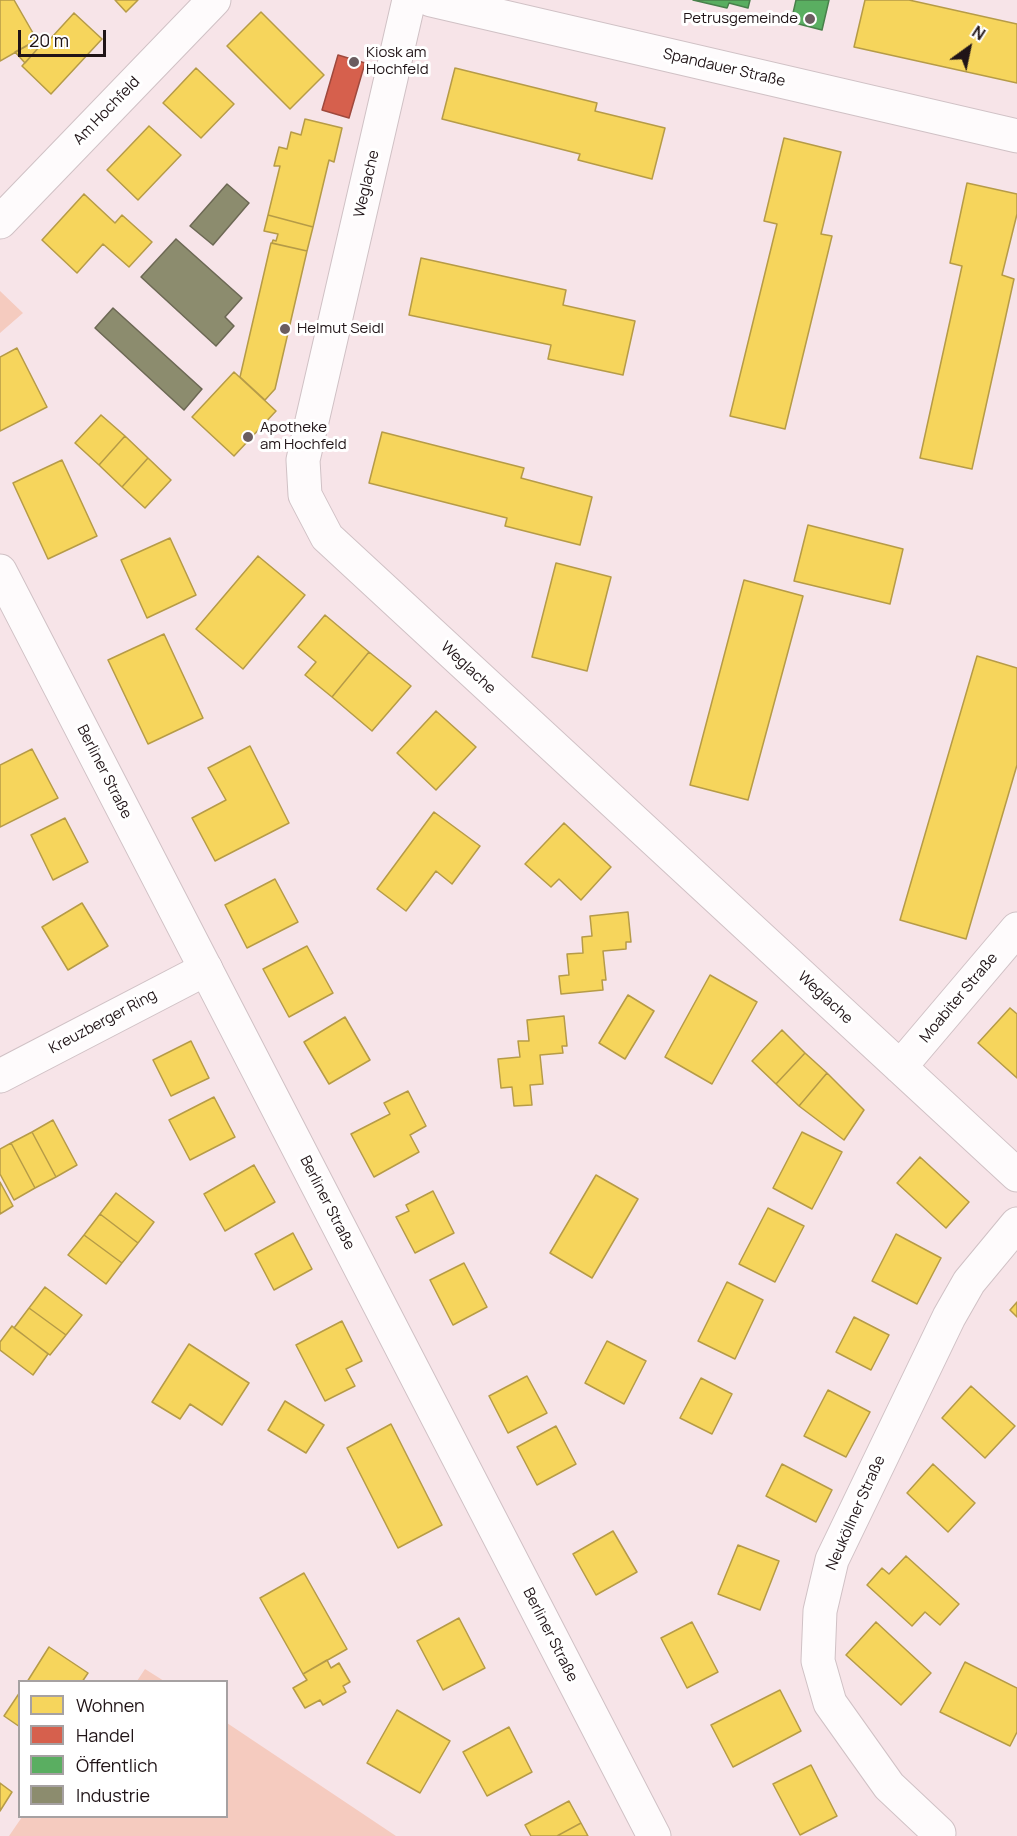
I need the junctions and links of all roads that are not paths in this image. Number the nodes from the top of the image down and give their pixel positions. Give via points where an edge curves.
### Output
1 (214, 0) edge
2 (409, 0) edge
3 (431, 0) edge
4 (1017, 136) edge
5 (0, 222) edge
6 (0, 570) edge
7 (1017, 929) edge
8 (206, 969) junction
9 (900, 1067) junction
10 (0, 1076) edge
11 (1017, 1175) edge
12 (1017, 1224) edge
13 (939, 1833) dead end
14 (654, 1836) edge

1 - 5 street, Am Hochfeld
2 - 9 street, Weglache via 303,460 305,495 333,543
3 - 4 street, Spandauer Straße
6 - 8 street, Berliner Straße
7 - 9 street, Moabiter Straße
8 - 10 street, Kreuzberger Ring
8 - 14 street, Berliner Straße
9 - 11 street, Weglache
12 - 13 street, Neuköllner Straße via 969,1282 949,1317 832,1560 820,1611 818,1661 830,1703 889,1786

